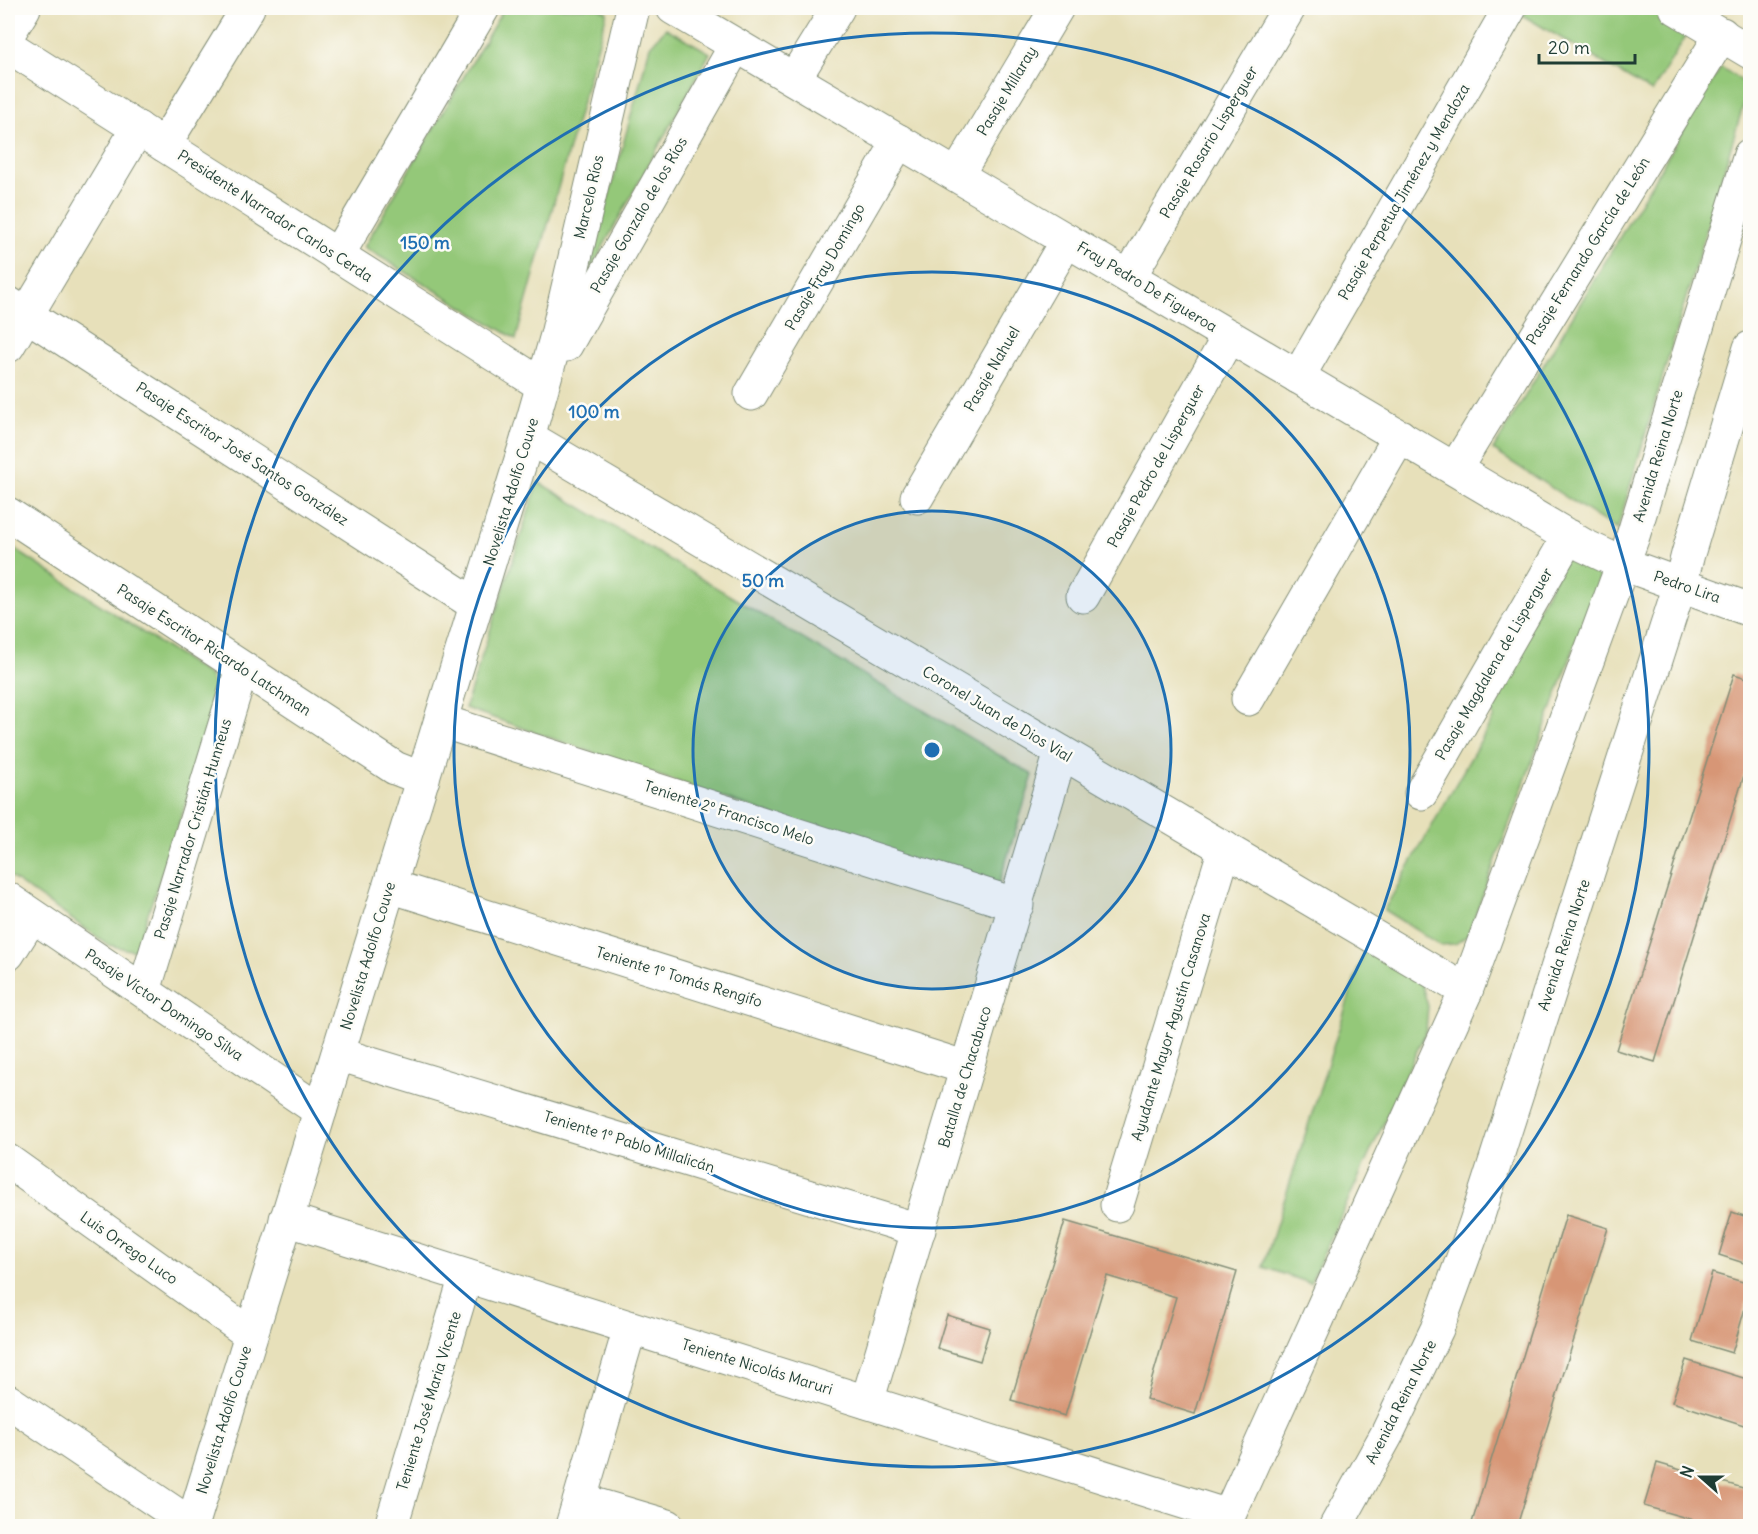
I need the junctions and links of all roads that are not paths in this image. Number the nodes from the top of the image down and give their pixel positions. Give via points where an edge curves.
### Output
1 (24, 8) edge
2 (248, 8) edge
3 (483, 8) edge
4 (633, 8) edge
5 (673, 8) edge
6 (838, 8) edge
7 (1057, 8) edge
8 (1289, 8) edge
9 (1510, 8) edge
10 (1676, 8) edge
11 (8, 34) edge
12 (1722, 34) junction
13 (736, 45) junction
14 (8, 46) edge
15 (1750, 52) edge
16 (794, 79) junction
17 (151, 137) junction
18 (899, 141) junction
19 (1750, 155) edge
20 (957, 176) junction
21 (1067, 240) junction
22 (337, 256) junction
23 (1129, 277) junction
24 (17, 309) edge
25 (1229, 336) junction
26 (8, 346) edge
27 (1750, 348) edge
28 (1298, 377) junction
29 (542, 386) junction
30 (751, 393) dead end
31 (1400, 436) junction
32 (528, 437) junction
33 (1455, 469) junction
34 (917, 497) dead end
35 (8, 514) edge
36 (1569, 536) junction
37 (1623, 564) junction
38 (1680, 585) junction
39 (1083, 597) dead end
40 (476, 605) junction
41 (1750, 610) edge
42 (242, 668) junction
43 (1248, 699) dead end
44 (441, 721) junction
45 (1061, 752) junction
46 (423, 779) junction
47 (1420, 793) dead end
48 (1225, 848) junction
49 (390, 886) junction
50 (1017, 905) junction
51 (20, 907) edge
52 (8, 954) edge
53 (144, 991) junction
54 (1466, 991) junction
55 (338, 1054) junction
56 (967, 1068) junction
57 (320, 1111) junction
58 (8, 1161) edge
59 (1117, 1205) dead end
60 (286, 1219) junction
61 (919, 1230) junction
62 (466, 1276) junction
63 (630, 1328) junction
64 (250, 1334) junction
65 (8, 1401) edge
66 (867, 1402) junction
67 (576, 1514) edge
68 (1226, 1521) edge
69 (192, 1526) edge
70 (391, 1527) edge
71 (668, 1527) edge
72 (1336, 1527) edge

1 - 11 street
2 - 17 street
3 - 22 street
4 - 29 street, Marcelo Ríos
5 - 13 street, Fray Pedro De Figueroa
6 - 16 street
7 - 20 street, Pasaje Millaray
8 - 23 street, Pasaje Rosario Lisperguer
9 - 28 street, Pasaje Perpetua Jiménez y Mendoza
10 - 12 street
12 - 15 street
12 - 33 street, Pasaje Fernando García de León
13 - 16 street, Fray Pedro De Figueroa
13 - 29 street, Pasaje Gonzalo de los Ríos
14 - 17 street, Presidente Narrador Carlos Cerda
16 - 18 street, Fray Pedro De Figueroa
17 - 22 street, Presidente Narrador Carlos Cerda
17 - 24 street
18 - 20 street, Fray Pedro De Figueroa
18 - 30 street, Pasaje Fray Domingo
19 - 37 street, Avenida Reina Norte
20 - 21 street, Fray Pedro De Figueroa
21 - 23 street, Fray Pedro De Figueroa
21 - 34 street, Pasaje Nahuel
22 - 29 street, Presidente Narrador Carlos Cerda
23 - 25 street, Fray Pedro De Figueroa
24 - 26 street
24 - 40 street, Pasaje Escritor José Santos González
25 - 28 street, Fray Pedro De Figueroa
25 - 39 street, Pasaje Pedro de Lisperguer
27 - 38 street, Avenida Reina Norte
28 - 31 street, Fray Pedro De Figueroa
29 - 32 street, Novelista Adolfo Couve
31 - 33 street, Fray Pedro De Figueroa
31 - 43 street
32 - 40 street, Novelista Adolfo Couve
32 - 45 street, Coronel Juan de Dios Vial
33 - 36 street, Fray Pedro De Figueroa
35 - 42 street, Pasaje Escritor Ricardo Latchman
36 - 37 street, Fray Pedro De Figueroa
36 - 47 street, Pasaje Magdalena de Lisperguer
37 - 38 street, Pedro Lira
37 - 54 street, Avenida Reina Norte
38 - 41 street, Pedro Lira
38 - 72 street, Avenida Reina Norte via 1437,1329 1387,1434
40 - 44 street, Novelista Adolfo Couve
42 - 46 street, Pasaje Escritor Ricardo Latchman via 395,768
42 - 53 street, Pasaje Narrador Cristián Hunneus
44 - 46 street, Novelista Adolfo Couve
44 - 50 street, Teniente 2º Francisco Melo
45 - 48 street, Coronel Juan de Dios Vial
45 - 50 street, Batalla de Chacabuco
46 - 49 street, Novelista Adolfo Couve
48 - 54 street, Coronel Juan de Dios Vial
48 - 59 street, Ayudante Mayor Agustín Casanova
49 - 55 street, Novelista Adolfo Couve
49 - 56 street, Teniente 1º Tomás Rengifo
50 - 56 street, Batalla de Chacabuco
51 - 52 street
51 - 53 street, Pasaje Víctor Domingo Silva
53 - 57 street, Pasaje Víctor Domingo Silva
54 - 68 street, Avenida Reina Norte
55 - 57 street, Novelista Adolfo Couve
55 - 61 street, Teniente 1º Pablo Millalicán
56 - 61 street, Batalla de Chacabuco
57 - 60 street, Novelista Adolfo Couve
58 - 64 street, Luis Orrego Luco
60 - 62 street, Teniente Nicolás Maruri
60 - 64 street, Novelista Adolfo Couve
61 - 66 street, Batalla de Chacabuco
62 - 63 street, Teniente Nicolás Maruri
62 - 70 street, Teniente José Maria Vicente
63 - 66 street, Teniente Nicolás Maruri
63 - 67 street
64 - 69 street, Novelista Adolfo Couve
65 - 69 street
66 - 68 street, Teniente Nicolás Maruri
67 - 71 street

